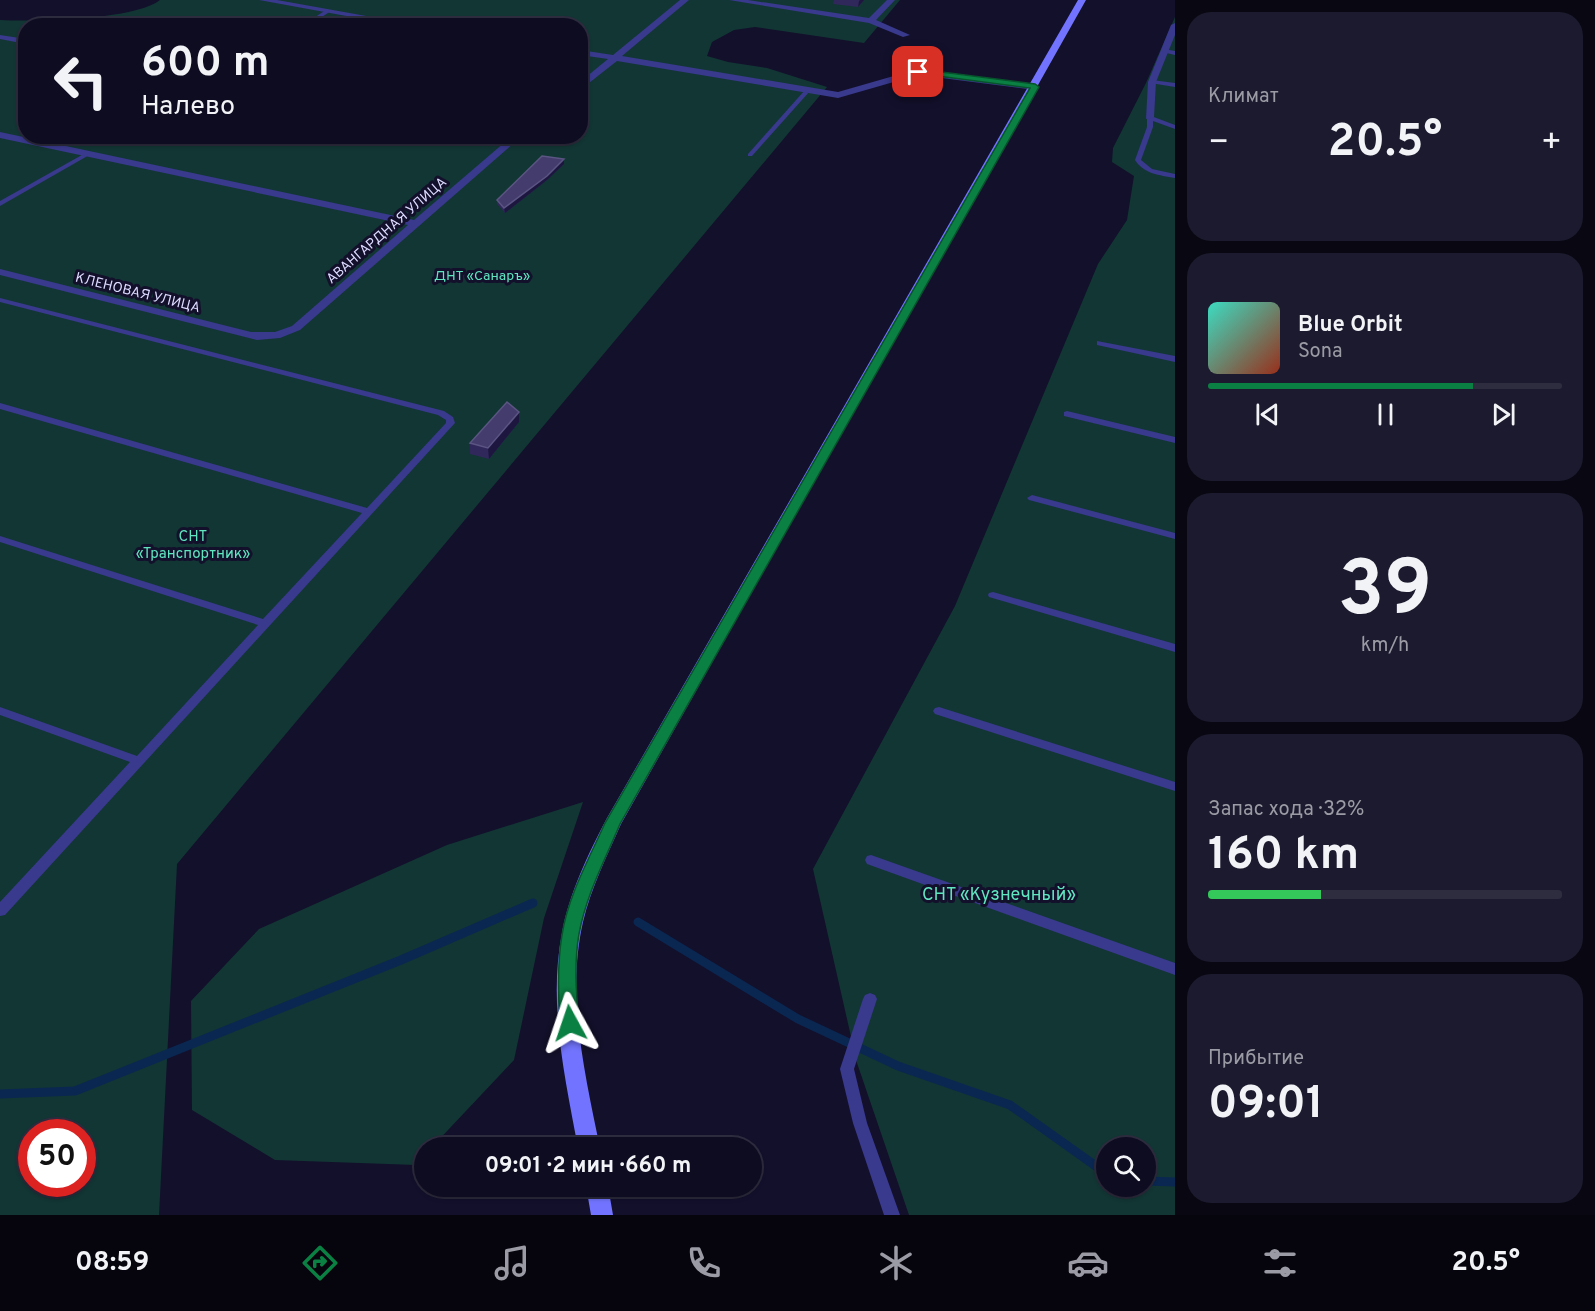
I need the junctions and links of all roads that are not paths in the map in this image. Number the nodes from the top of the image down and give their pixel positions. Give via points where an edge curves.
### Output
1 (263, 0) edge
2 (685, 0) edge
3 (733, 0) edge
4 (891, 0) edge
5 (1082, 0) edge
6 (328, 11) junction
7 (316, 18) edge
8 (370, 18) edge
9 (871, 21) junction
10 (1175, 25) edge
11 (906, 35) dead end
12 (0, 37) edge
13 (18, 40) edge
14 (1164, 51) junction
15 (588, 53) edge
16 (1175, 53) edge
17 (617, 58) junction
18 (588, 81) edge
19 (1152, 82) junction
20 (1175, 86) edge
21 (1035, 87) junction
22 (807, 91) junction
23 (1149, 117) junction
24 (1175, 127) edge
25 (0, 135) edge
26 (18, 139) edge
27 (44, 144) edge
28 (509, 144) edge
29 (89, 153) junction
30 (750, 155) dead end
31 (1175, 176) edge
32 (0, 204) edge
33 (416, 224) junction
34 (0, 272) edge
35 (0, 300) edge
36 (270, 337) joint
37 (1100, 343) dead end
38 (1175, 359) edge
39 (0, 406) edge
40 (1067, 414) dead end
41 (1175, 440) edge
42 (1032, 498) dead end
43 (370, 512) junction
44 (1175, 536) edge
45 (0, 539) edge
46 (993, 595) dead end
47 (266, 624) junction
48 (1175, 648) edge
49 (0, 711) edge
50 (939, 711) dead end
51 (139, 762) junction
52 (1175, 787) edge
53 (871, 860) dead end
54 (0, 911) edge
55 (1175, 969) edge
56 (870, 999) dead end
57 (587, 1137) edge
58 (599, 1197) edge
59 (602, 1215) edge
60 (892, 1215) edge

1 - 6 street
2 - 17 street
3 - 9 street
4 - 9 street
5 - 21 main road
6 - 7 lane
6 - 8 street
9 - 11 street
10 - 14 street
12 - 13 street
14 - 16 lane
14 - 19 street
15 - 17 street
17 - 18 street
17 - 22 street
19 - 20 lane
19 - 23 street
21 - 22 street via 924,72 838,94
21 - 57 main road via 613,823 585,886 571,934 566,985 573,1061
22 - 30 lane
23 - 24 lane
23 - 31 lane via 1150,127 1138,160 1153,172
25 - 26 street
27 - 29 street
28 - 33 street, АВАНГАРДНАЯ УЛИЦА
29 - 32 lane
29 - 33 street
33 - 36 street, АВАНГАРДНАЯ УЛИЦА via 296,328
34 - 36 street, КЛЕНОВАЯ УЛИЦА via 251,336
35 - 43 lane via 441,413 450,419 451,423
37 - 38 lane
39 - 43 lane
40 - 41 lane
42 - 44 lane
43 - 47 lane
45 - 47 lane
46 - 48 lane
47 - 51 lane
49 - 51 lane
50 - 52 lane
51 - 54 lane
53 - 55 lane
56 - 60 lane via 847,1069 860,1124
58 - 59 main road

